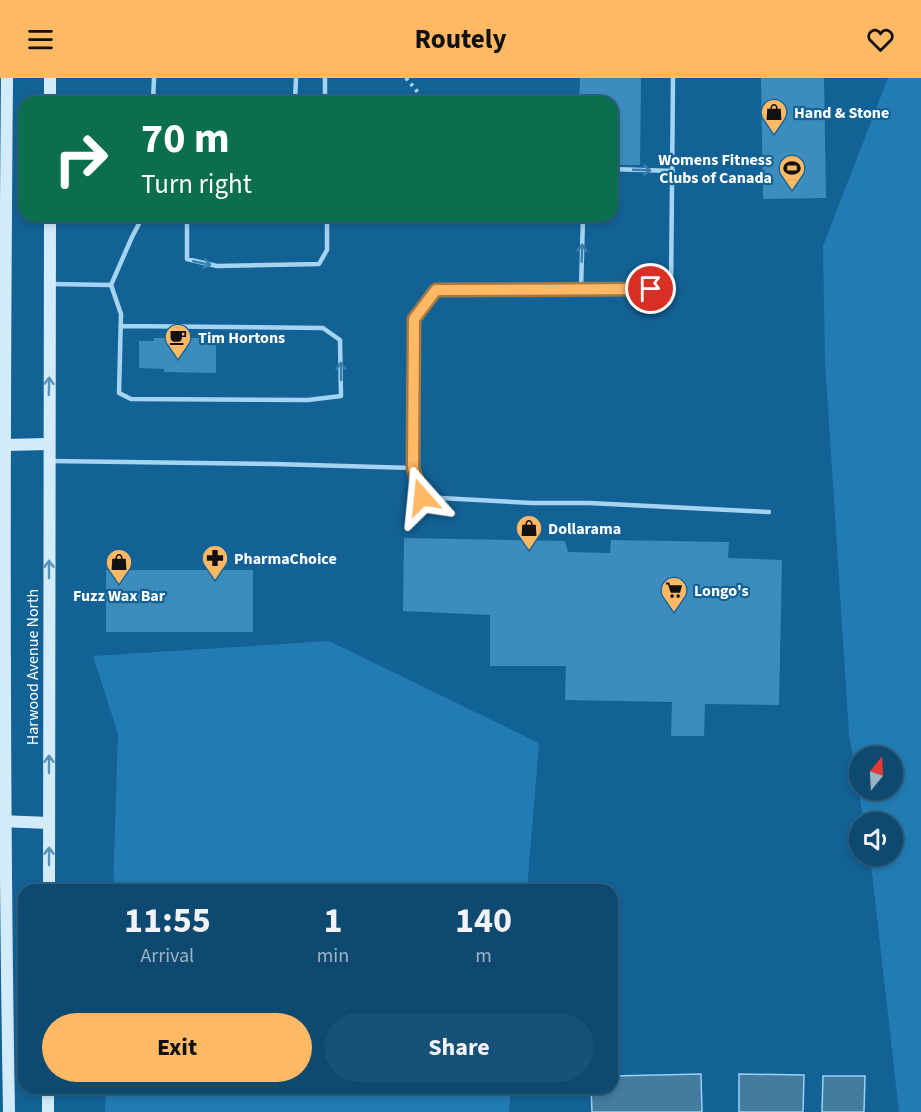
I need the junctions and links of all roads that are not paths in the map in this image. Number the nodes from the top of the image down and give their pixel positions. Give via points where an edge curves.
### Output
1 (7, 78) edge
2 (50, 78) edge
3 (154, 78) edge
4 (296, 78) edge
5 (325, 78) edge
6 (673, 78) edge
7 (50, 96) edge
8 (153, 96) edge
9 (296, 96) edge
10 (326, 96) edge
11 (618, 169) edge
12 (673, 171) junction
13 (50, 222) edge
14 (140, 222) edge
15 (187, 222) edge
16 (327, 222) edge
17 (583, 222) edge
18 (50, 284) junction
19 (111, 285) junction
20 (581, 290) junction
21 (121, 326) junction
22 (49, 444) junction
23 (2, 446) edge
24 (49, 461) junction
25 (413, 468) junction
26 (2, 490) edge
27 (769, 512) dead end
28 (2, 822) edge
29 (49, 823) junction
30 (49, 884) edge
31 (48, 1094) edge
32 (9, 1112) edge
33 (48, 1112) edge

1 - 23 main road, Harwood Avenue North
2 - 7 main road
3 - 8 lane
4 - 9 lane
5 - 10 lane
6 - 12 lane
11 -> 12 lane
12 - 20 lane via 671,289
13 - 18 main road, Harwood Avenue North
14 - 19 lane
15 -> 16 lane via 187,260 217,266 319,264 327,250
20 -> 17 lane
18 - 19 lane
22 -> 18 main road, Harwood Avenue North
19 - 21 lane
20 - 25 lane via 436,290 414,319
21 -> 21 lane via 119,393 131,399 308,400 341,396 340,340 323,328
22 - 23 main road
22 - 24 main road, Harwood Avenue North
23 - 26 main road, Harwood Avenue North
24 - 25 lane
29 -> 24 main road, Harwood Avenue North
25 - 27 lane via 422,497
26 - 28 main road, Harwood Avenue North
28 - 29 main road
28 - 32 main road, Harwood Avenue North
30 -> 29 main road, Harwood Avenue North
31 - 33 main road

